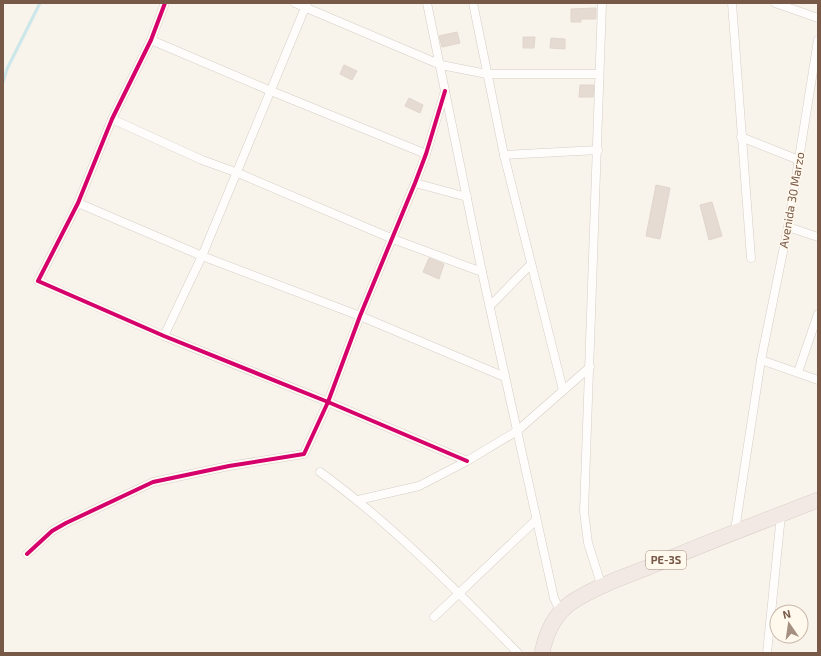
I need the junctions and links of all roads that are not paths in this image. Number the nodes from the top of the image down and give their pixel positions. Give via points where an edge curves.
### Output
1 (165, 3) edge
2 (295, 3) edge
3 (427, 3) edge
4 (473, 3) edge
5 (602, 3) edge
6 (732, 3) edge
7 (774, 3) edge
8 (306, 5) edge
9 (818, 18) edge
10 (151, 40) junction
11 (818, 40) edge
12 (441, 66) junction
13 (487, 74) junction
14 (598, 74) junction
15 (445, 91) junction
16 (270, 92) junction
17 (112, 119) junction
18 (741, 138) junction
19 (598, 150) junction
20 (426, 154) junction
21 (504, 155) junction
22 (798, 160) junction
23 (238, 173) junction
24 (416, 183) junction
25 (467, 197) junction
26 (78, 203) junction
27 (788, 227) junction
28 (818, 237) edge
29 (393, 239) junction
30 (202, 256) junction
31 (751, 258) dead end
32 (531, 264) junction
33 (482, 272) junction
34 (490, 306) junction
35 (818, 314) edge
36 (360, 316) junction
37 (164, 336) junction
38 (761, 360) junction
39 (590, 367) junction
40 (798, 372) junction
41 (505, 377) junction
42 (818, 380) edge
43 (563, 390) junction
44 (328, 402) junction
45 (517, 431) junction
46 (467, 461) junction
47 (320, 472) dead end
48 (358, 500) junction
49 (818, 500) edge
50 (781, 514) junction
51 (536, 520) junction
52 (735, 530) junction
53 (28, 554) dead end
54 (602, 587) junction
55 (459, 593) junction
56 (561, 614) junction
57 (434, 617) dead end
58 (518, 653) edge
59 (542, 653) edge
60 (767, 653) edge

1 - 10 street
2 - 8 street
3 - 12 street
4 - 13 street
5 - 14 street
6 - 18 street
7 - 9 street
8 - 12 street
8 - 16 street
10 - 16 street
10 - 17 street
11 - 22 street, Avenida 30 Marzo
12 - 13 street
12 - 15 street
13 - 14 street
13 - 21 street
14 - 19 street
15 - 20 street
15 - 25 street
16 - 20 street
16 - 23 street
17 - 23 street via 202,160
17 - 26 street
18 - 22 street
18 - 31 street
19 - 21 street
19 - 39 street
20 - 24 street
21 - 32 street
22 - 27 street, Avenida 30 Marzo
23 - 29 street
23 - 30 street
24 - 25 street
24 - 29 street
25 - 33 street
26 - 30 street
26 - 37 street via 38,280
27 - 28 street
27 - 38 street, Avenida 30 Marzo
29 - 33 street
29 - 36 street
30 - 36 street
30 - 37 street
32 - 34 street
32 - 43 street
33 - 34 street
34 - 41 street
35 - 40 street
36 - 41 street
36 - 44 street
37 - 44 street
38 - 40 street
38 - 52 street, Avenida 30 Marzo
39 - 43 street
39 - 54 street via 584,512 588,543
40 - 42 street
41 - 45 street
43 - 45 street
44 - 46 street
44 - 53 street via 304,454 153,482 52,531
45 - 46 street
45 - 51 street
46 - 48 street via 418,486
47 - 48 street
48 - 55 street
49 - 50 highway, PE-3S
50 - 52 highway, PE-3S
50 - 60 street
51 - 55 street
51 - 56 street via 554,598
52 - 54 highway, PE-3S
54 - 56 highway, PE-3S via 571,603
55 - 57 street
55 - 58 street
56 - 59 highway, PE-3S via 551,624

